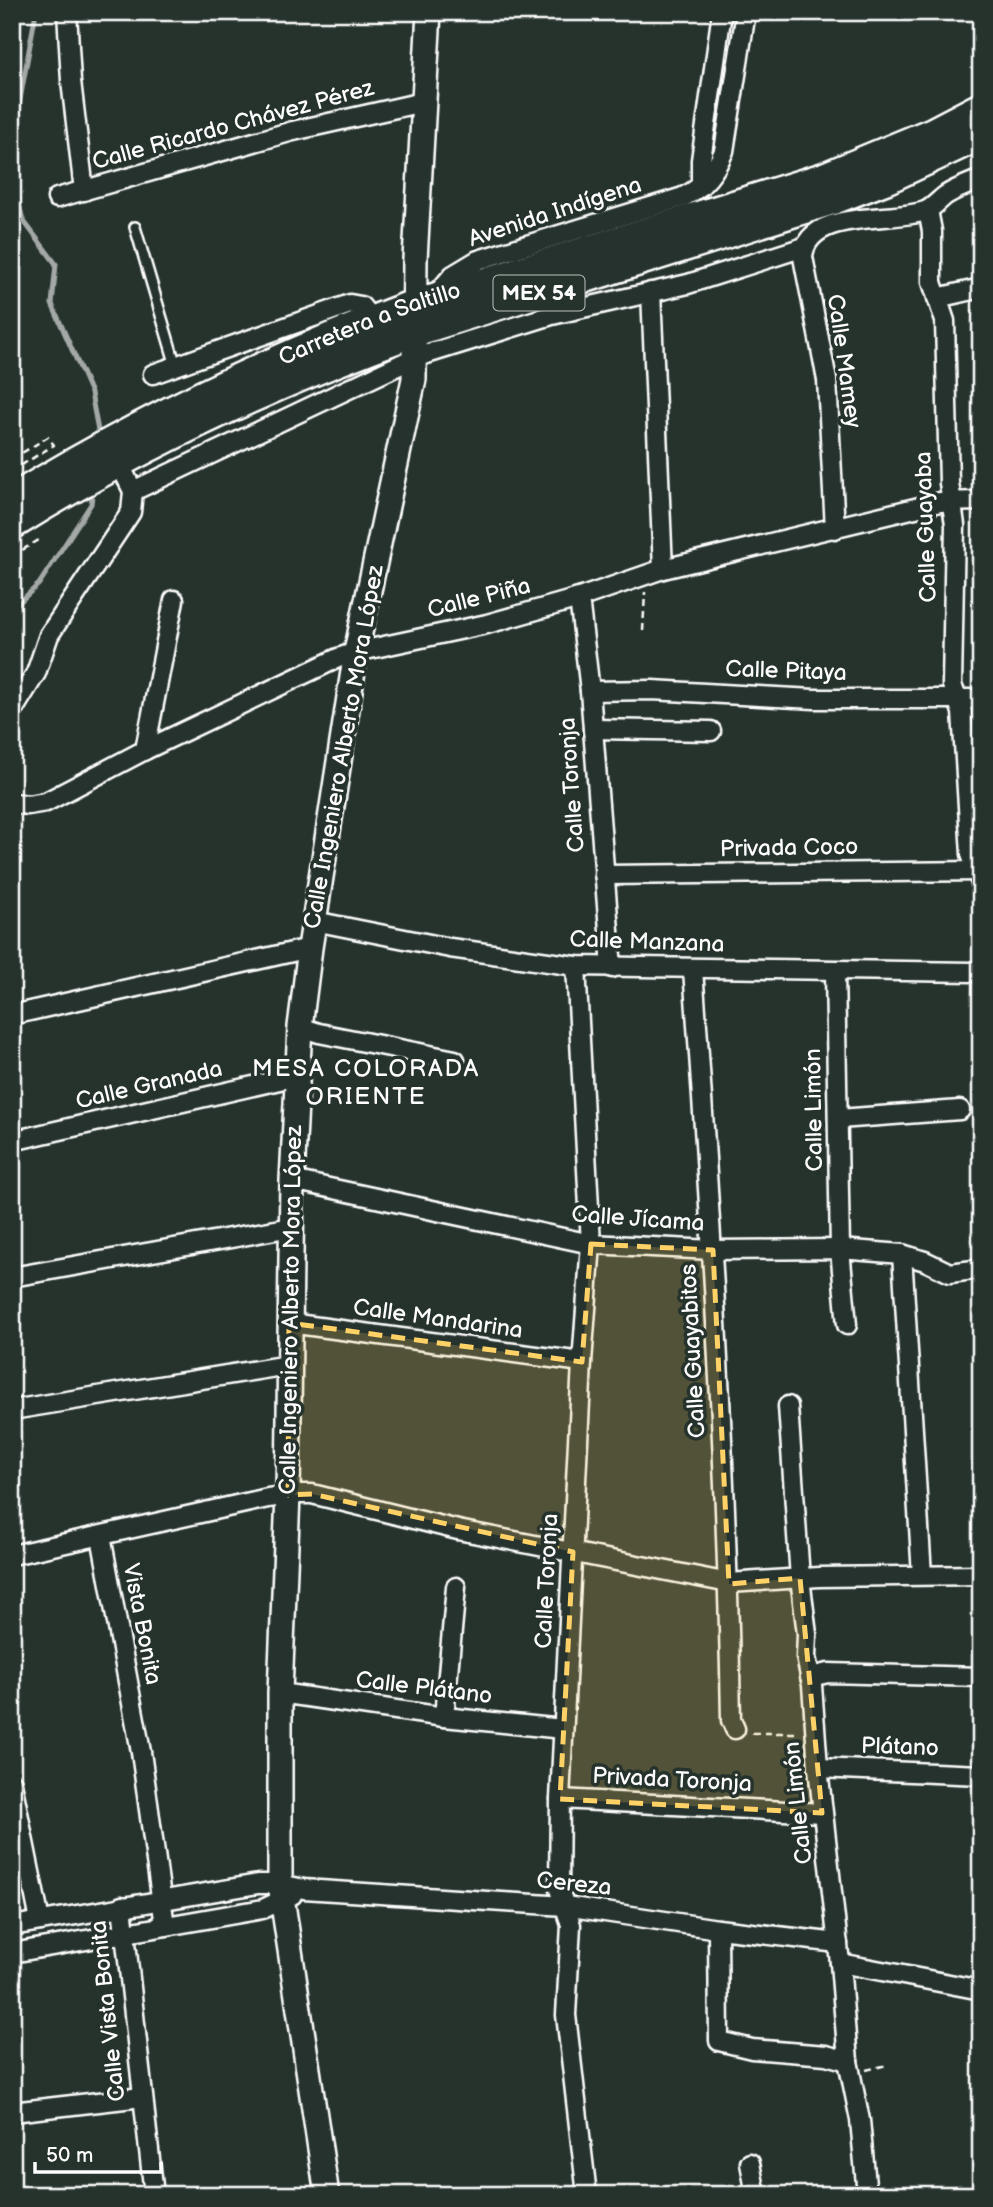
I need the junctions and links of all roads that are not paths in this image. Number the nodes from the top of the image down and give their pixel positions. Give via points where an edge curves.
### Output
1 (67, 12) edge
2 (429, 12) edge
3 (722, 12) edge
4 (746, 12) edge
5 (423, 102) junction
6 (981, 107) edge
7 (981, 135) edge
8 (981, 179) edge
9 (701, 186) junction
10 (84, 191) junction
11 (57, 198) dead end
12 (928, 209) junction
13 (837, 211) junction
14 (135, 228) dead end
15 (804, 247) junction
16 (981, 288) edge
17 (651, 292) junction
18 (937, 298) junction
19 (424, 301) junction
20 (372, 320) junction
21 (414, 345) junction
22 (176, 366) junction
23 (153, 374) dead end
24 (101, 463) junction
25 (133, 491) junction
26 (12, 499) edge
27 (951, 501) junction
28 (981, 501) edge
29 (12, 526) edge
30 (835, 529) junction
31 (654, 572) junction
32 (579, 598) junction
33 (174, 600) dead end
34 (356, 652) junction
35 (590, 691) junction
36 (958, 699) junction
37 (981, 699) edge
38 (12, 712) edge
39 (593, 729) junction
40 (711, 732) dead end
41 (145, 750) junction
42 (12, 803) edge
43 (604, 875) junction
44 (979, 875) edge
45 (314, 921) junction
46 (310, 947) junction
47 (576, 967) junction
48 (612, 968) junction
49 (981, 969) edge
50 (693, 970) junction
51 (835, 971) junction
52 (12, 1015) edge
53 (300, 1027) junction
54 (455, 1060) dead end
55 (297, 1076) junction
56 (960, 1110) dead end
57 (839, 1119) junction
58 (12, 1141) edge
59 (292, 1180) junction
60 (292, 1227) junction
61 (591, 1244) junction
62 (840, 1249) junction
63 (713, 1250) junction
64 (902, 1254) junction
65 (981, 1269) edge
66 (12, 1277) edge
67 (289, 1323) junction
68 (847, 1325) dead end
69 (582, 1363) junction
70 (288, 1365) junction
71 (788, 1406) dead end
72 (12, 1410) edge
73 (288, 1495) junction
74 (101, 1536) junction
75 (573, 1552) junction
76 (12, 1555) edge
77 (922, 1575) junction
78 (981, 1575) edge
79 (800, 1578) junction
80 (729, 1583) junction
81 (456, 1587) dead end
82 (810, 1677) junction
83 (981, 1677) edge
84 (279, 1693) junction
85 (443, 1717) junction
86 (563, 1728) junction
87 (735, 1729) road end
88 (818, 1768) junction
89 (981, 1775) edge
90 (12, 1783) edge
91 (560, 1798) junction
92 (822, 1813) junction
93 (281, 1893) junction
94 (161, 1899) junction
95 (121, 1906) junction
96 (565, 1906) junction
97 (40, 1921) junction
98 (12, 1926) edge
99 (165, 1926) junction
100 (718, 1929) junction
101 (125, 1934) junction
102 (838, 1943) junction
103 (12, 1953) edge
104 (840, 1963) junction
105 (981, 1990) edge
106 (848, 2061) junction
107 (142, 2097) junction
108 (12, 2112) edge
109 (750, 2163) dead end
110 (154, 2195) edge
111 (327, 2195) edge
112 (587, 2195) edge
113 (756, 2195) edge
114 (867, 2195) edge

1 - 10 street
2 - 5 street, Calle Ingeniero Alberto Mora López
3 - 9 street
4 - 9 street, Avenida Indígena via 724,151
5 - 10 street, Calle Ricardo Chávez Pérez via 293,131
5 - 19 street, Calle Ingeniero Alberto Mora López
6 - 19 main road, Carretera a Saltillo / MEX 54 via 824,177
7 - 13 main road, Carretera a Saltillo / MEX 54 via 898,174
8 - 12 street
9 - 19 street, Avenida Indígena via 683,197 478,260
10 - 11 street, Calle Ricardo Chávez Pérez
12 - 13 street
12 - 18 street, Calle Guayaba
13 - 15 street
13 - 21 main road, Carretera a Saltillo / MEX 54
14 - 22 lane
15 - 17 street
15 - 30 street, Calle Mamey via 827,380
16 - 18 street
17 - 21 street
17 - 31 street
18 - 27 street, Calle Guayaba via 944,321
19 - 20 main road, Carretera a Saltillo / MEX 54
19 - 21 street, Calle Ingeniero Alberto Mora López
20 - 22 street via 361,306 350,304
20 - 24 main road, Carretera a Saltillo / MEX 54 via 246,375
21 - 24 main road, Carretera a Saltillo / MEX 54 via 306,374
21 - 25 street
21 - 34 street, Calle Ingeniero Alberto Mora López via 411,400
22 - 23 street
24 - 25 street
24 - 26 main road, Carretera a Saltillo / MEX 54
24 - 29 main road, Carretera a Saltillo / MEX 54
25 - 38 street via 131,512 49,635 36,673
27 - 28 street, Calle Piña
27 - 30 street, Calle Piña
27 - 36 street, Calle Guayaba via 956,525 952,685
30 - 31 street, Calle Piña
31 - 32 street, Calle Piña
32 - 34 street, Calle Piña via 487,624
32 - 35 street, Calle Toronja
33 - 41 street
34 - 41 street, Calle Piña
34 - 45 street, Calle Ingeniero Alberto Mora López
35 - 36 street, Calle Pitaya
35 - 39 street, Calle Toronja
36 - 37 street, Calle Pitaya
36 - 44 street, Calle Guayaba via 971,854
39 - 40 street
39 - 43 street, Calle Toronja
41 - 42 street, Calle Piña via 46,802
43 - 44 street, Privada Coco
43 - 48 street, Calle Toronja
45 - 46 street, Calle Ingeniero Alberto Mora López
45 - 47 street, Calle Manzana
46 - 52 street
46 - 53 street, Calle Ingeniero Alberto Mora López
47 - 48 street, Calle Manzana
47 - 61 street, Calle Toronja
48 - 50 street, Calle Manzana
49 - 51 street, Calle Manzana
50 - 51 street, Calle Manzana
50 - 63 street, Calle Guayabitos
51 - 57 street, Calle Limón
53 - 54 street
53 - 55 street, Calle Ingeniero Alberto Mora López
55 - 58 street, Calle Granada
55 - 59 street, Calle Ingeniero Alberto Mora López
56 - 57 street
57 - 62 street, Calle Limón
59 - 60 street, Calle Ingeniero Alberto Mora López
59 - 61 street, Calle Jícama
60 - 66 street
60 - 67 street, Calle Ingeniero Alberto Mora López
61 - 63 street, Calle Jícama
61 - 69 street, Calle Toronja
62 - 63 street, Calle Jícama
62 - 64 street, Calle Jícama
62 - 68 street, Calle Limón
63 - 80 street, Calle Guayabitos
64 - 65 street, Calle Jícama via 950,1273
64 - 77 street
67 - 69 street, Calle Mandarina
67 - 70 street, Calle Ingeniero Alberto Mora López
69 - 75 street, Calle Toronja
70 - 72 street
70 - 73 street, Calle Ingeniero Alberto Mora López
71 - 79 street, Calle Limón
73 - 74 street
73 - 75 street via 312,1494 457,1531
73 - 84 street, Calle Ingeniero Alberto Mora López
74 - 76 street
74 - 94 street, Vista Bonita via 136,1720
75 - 80 street
75 - 86 street, Calle Toronja
77 - 78 street
77 - 79 street
79 - 80 street
79 - 82 street, Calle Limón
80 - 87 street, Calle Guayabitos via 731,1720
81 - 85 street
82 - 83 street via 828,1673
82 - 88 street, Calle Limón
84 - 85 street, Calle Plátano
84 - 93 street, Calle Ingeniero Alberto Mora López
85 - 86 street, Calle Plátano
86 - 91 street, Calle Toronja
88 - 89 street, Plátano
88 - 92 street, Calle Limón
90 - 97 street
91 - 92 street, Privada Toronja
91 - 96 street, Calle Toronja via 559,1889
92 - 102 street, Calle Limón
93 - 94 street via 258,1884
93 - 96 street, Cereza via 304,1889
93 - 99 street via 263,1909
93 - 111 street, Calle Ingeniero Alberto Mora López
94 - 95 street
94 - 99 street, Vista Bonita
95 - 97 street
95 - 101 street, Calle Vista Bonita
96 - 100 street, Cereza
96 - 112 street, Calle Toronja via 570,1925 566,2025
97 - 98 street
99 - 101 street
100 - 102 street, Cereza
100 - 106 street via 719,2041 752,2049 826,2054
101 - 103 street
101 - 107 street, Calle Vista Bonita
102 - 104 street, Calle Limón
104 - 105 street
104 - 106 street, Calle Limón
106 - 114 street, Calle Limón via 860,2120
107 - 108 street
107 - 110 street, Calle Vista Bonita
109 - 113 street

